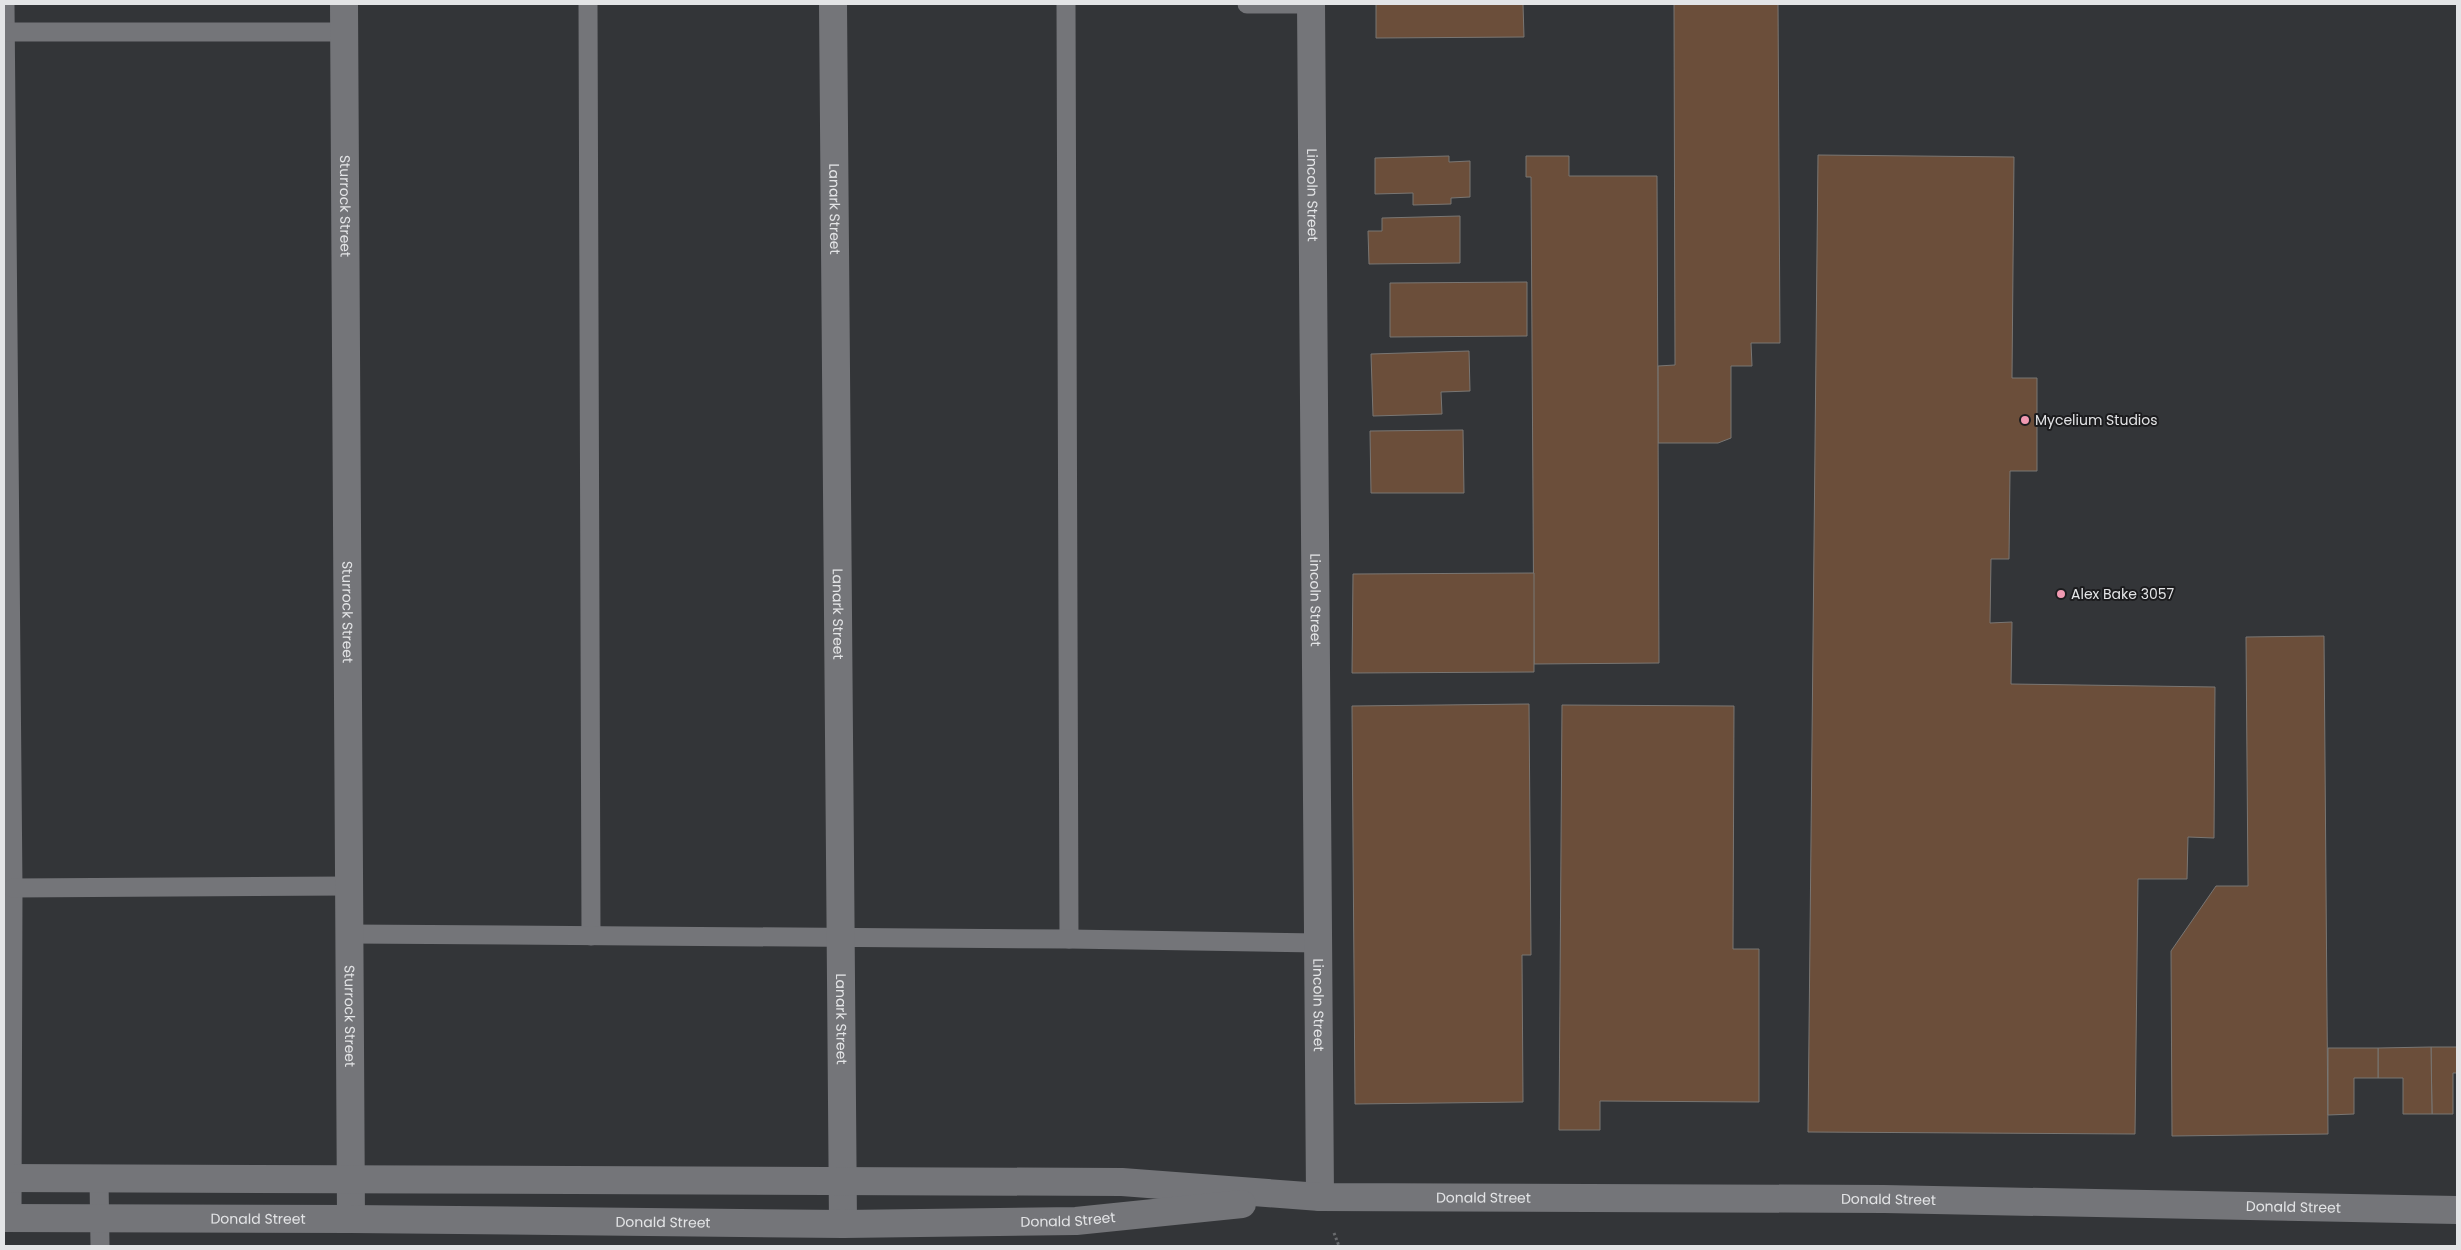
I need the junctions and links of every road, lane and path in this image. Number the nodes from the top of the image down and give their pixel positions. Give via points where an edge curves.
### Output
1 (5, 4) edge
2 (344, 4) edge
3 (588, 4) edge
4 (833, 4) edge
5 (1066, 4) edge
6 (1247, 4) edge
7 (1311, 4) edge
8 (5, 32) edge
9 (344, 32) junction
10 (349, 886) junction
11 (13, 888) junction
12 (349, 934) junction
13 (591, 936) junction
14 (839, 938) junction
15 (1069, 939) junction
16 (1318, 944) junction
17 (8, 1178) edge
18 (100, 1179) junction
19 (350, 1179) junction
20 (842, 1180) junction
21 (1320, 1197) junction
22 (2457, 1210) edge
23 (8, 1218) edge
24 (100, 1219) junction
25 (351, 1219) junction
26 (843, 1224) junction
27 (100, 1246) edge

1 - 8 lane
2 - 9 street, Sturrock Street
3 - 13 lane
4 - 14 street, Lanark Street
5 - 15 lane
6 - 7 lane
7 - 16 street, Lincoln Street
8 - 9 lane
8 - 11 lane
9 - 10 street, Sturrock Street
10 - 11 lane
10 - 12 street, Sturrock Street
11 - 17 lane
12 - 13 lane
12 - 19 street, Sturrock Street
13 - 14 lane
14 - 15 lane
14 - 20 street, Lanark Street
15 - 16 lane
16 - 21 street, Lincoln Street
17 - 18 street, Donald Street
17 - 23 lane
18 - 19 street, Donald Street
18 - 24 lane
19 - 20 street, Donald Street
19 - 25 street, Sturrock Street
20 - 21 street, Donald Street via 1122,1182
20 - 26 street, Lanark Street
21 - 22 street, Donald Street via 1884,1199
21 - 26 street, Donald Street via 1076,1221
23 - 24 street, Donald Street
24 - 25 street, Donald Street
24 - 27 lane
25 - 26 street, Donald Street

